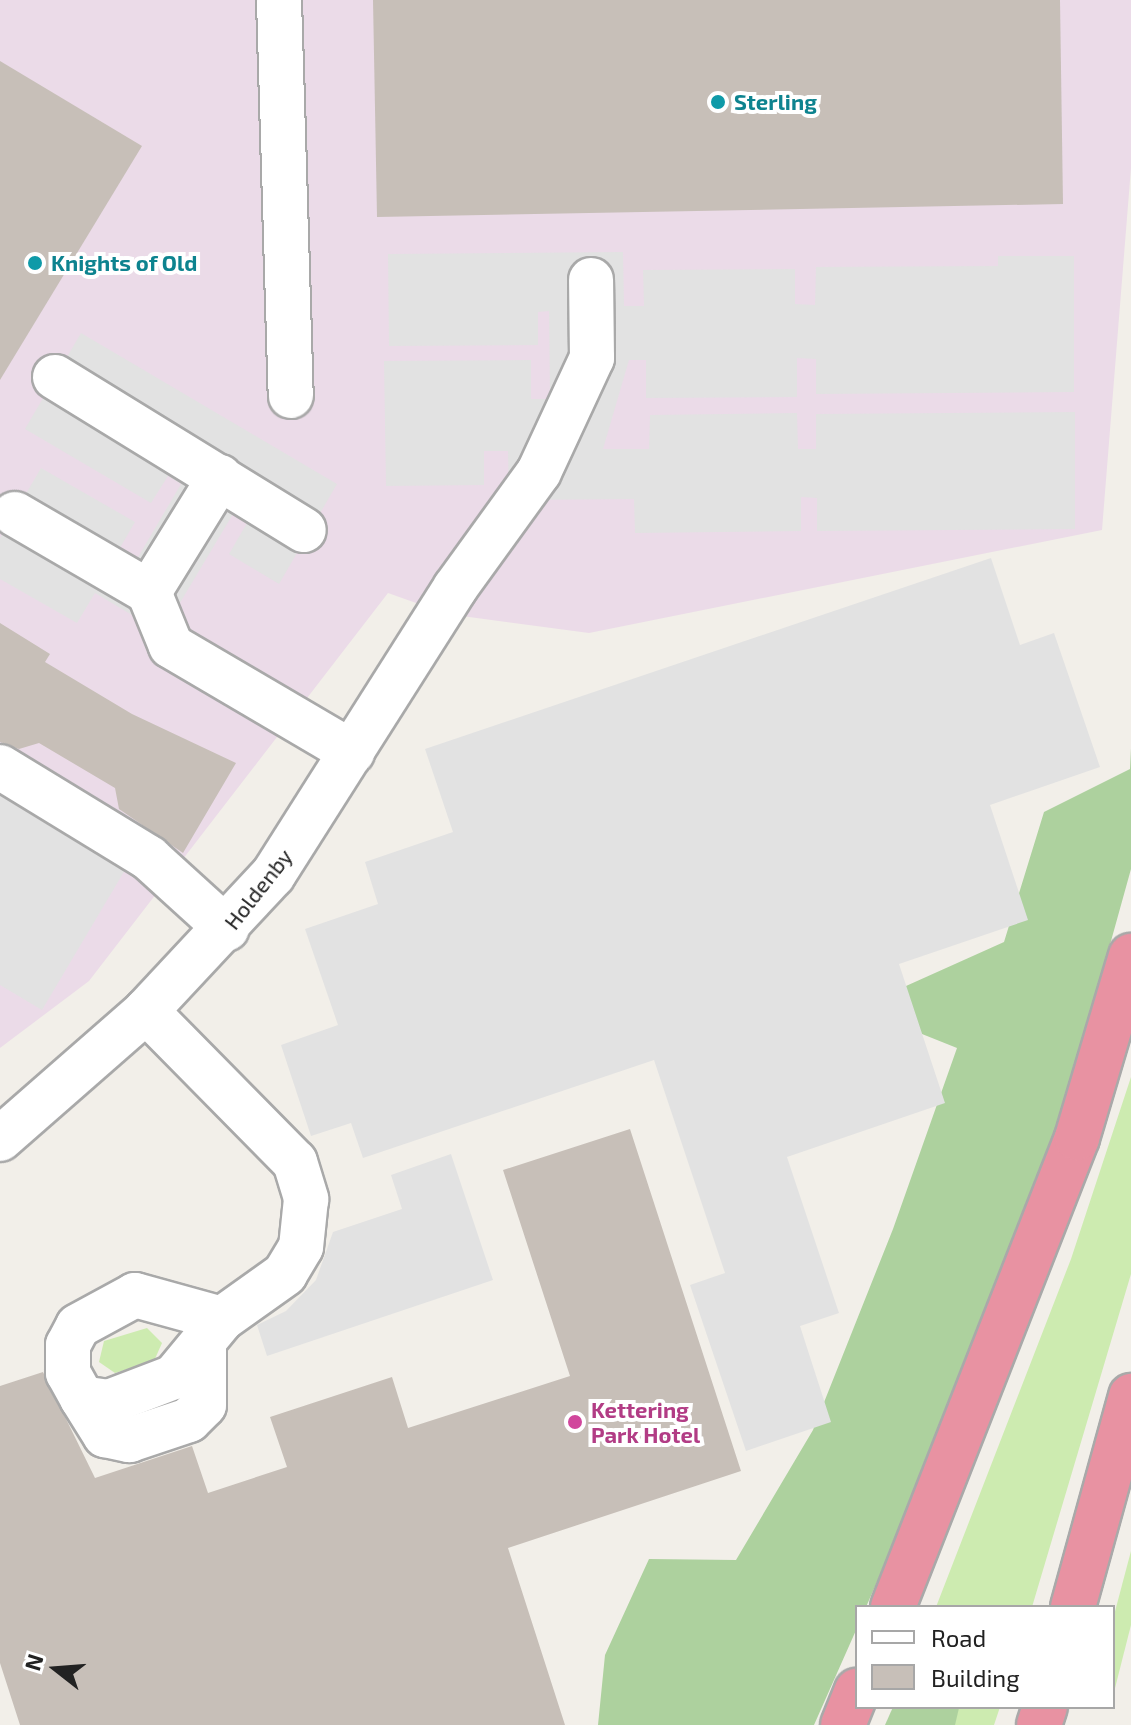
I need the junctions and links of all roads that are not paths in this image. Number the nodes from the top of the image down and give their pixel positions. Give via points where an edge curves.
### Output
1 (279, 0) edge
2 (591, 280) dead end
3 (55, 377) dead end
4 (291, 396) dead end
5 (220, 477) junction
6 (15, 514) dead end
7 (304, 530) dead end
8 (149, 592) junction
9 (352, 752) junction
10 (0, 767) edge
11 (227, 929) junction
12 (1131, 956) edge
13 (146, 1011) junction
14 (0, 1139) edge
15 (213, 1334) junction
16 (1131, 1396) edge
17 (894, 1605) edge
18 (1074, 1605) edge
19 (855, 1696) edge
20 (843, 1725) edge

1 - 4 street
2 - 9 street, Holdenby via 592,358 539,472 455,588
3 - 5 street
5 - 7 street
5 - 8 street
6 - 8 street
8 - 9 street via 171,646
9 - 11 street, Holdenby via 273,875
10 - 11 street via 149,858
11 - 13 street, Holdenby
12 - 17 highway via 1077,1138
13 - 14 street, Holdenby
13 - 15 street via 271,1133 295,1162 306,1199 301,1247 285,1274
15 - 15 street via 156,1296 135,1295 94,1312 68,1345 68,1373 82,1398 109,1402 174,1377
16 - 18 highway
19 - 20 highway

